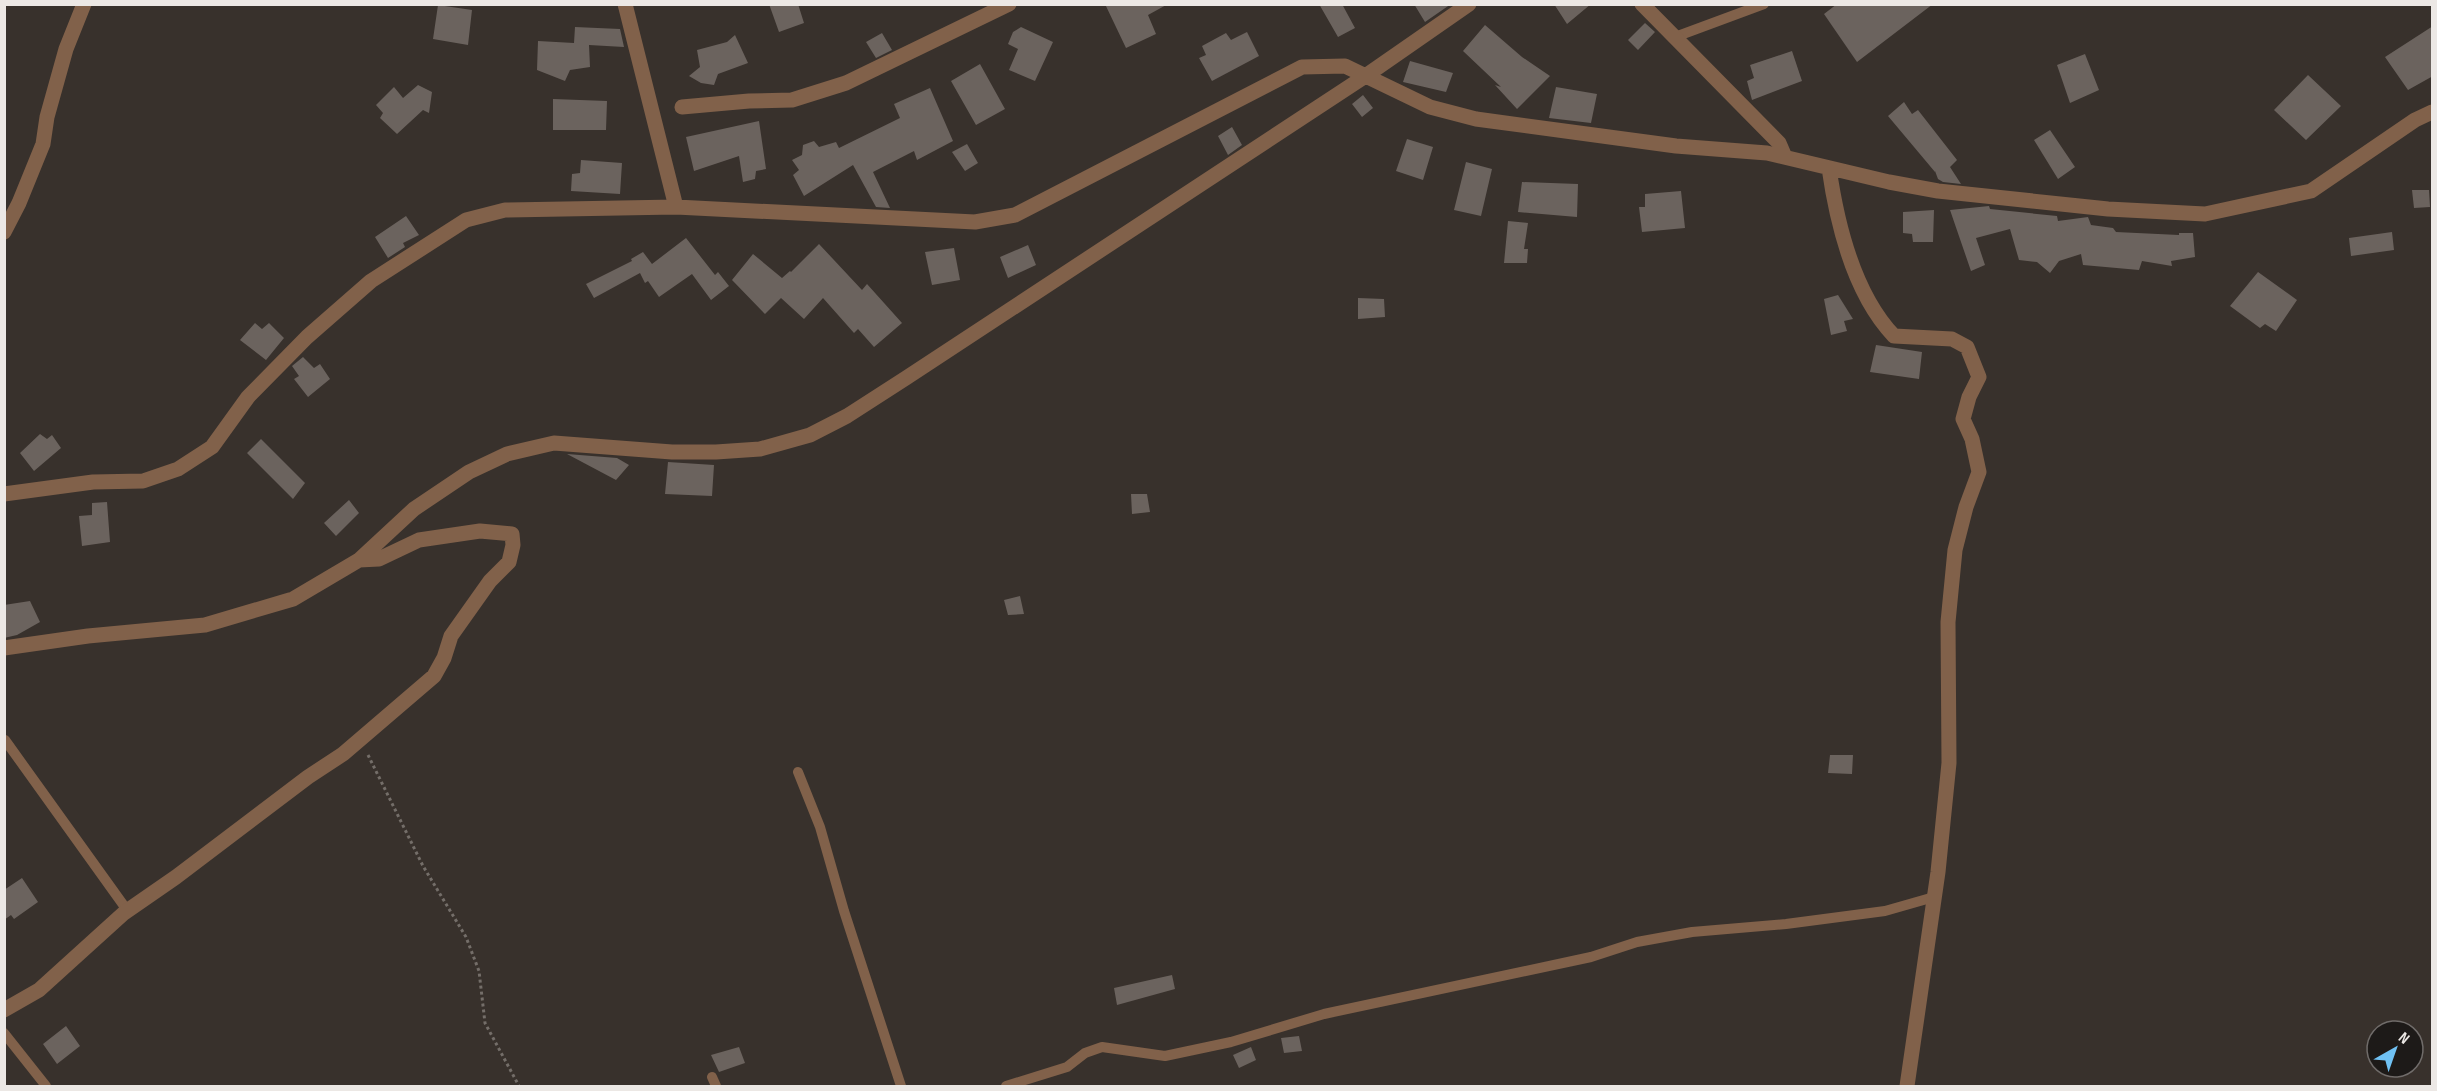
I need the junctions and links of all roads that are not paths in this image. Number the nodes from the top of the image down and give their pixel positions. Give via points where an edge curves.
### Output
1 (84, 4) edge
2 (624, 4) edge
3 (1009, 4) edge
4 (1468, 4) edge
5 (1642, 4) edge
6 (1764, 4) edge
7 (1675, 37) junction
8 (1364, 77) junction
9 (682, 107) dead end
10 (2433, 112) edge
11 (1785, 157) junction
12 (1829, 168) junction
13 (676, 207) junction
14 (4, 232) edge
15 (4, 494) edge
16 (359, 560) junction
17 (4, 648) edge
18 (5, 740) edge
19 (798, 772) dead end
20 (1934, 897) junction
21 (127, 910) junction
22 (4, 1010) edge
23 (4, 1033) edge
24 (45, 1086) edge
25 (901, 1086) edge
26 (1006, 1086) edge
27 (1907, 1086) edge

1 - 14 street via 66,49 43,144
2 - 13 street
3 - 9 street via 846,83 792,100
4 - 8 street
5 - 7 street
6 - 7 lane
7 - 11 street via 1779,142
8 - 11 street via 1430,107 1476,119
8 - 13 street via 1345,66 1302,67 1015,214 975,222
8 - 16 street via 906,378 810,435 760,449 716,452 554,443 507,454 470,472 414,509
10 - 12 street via 2415,120 2311,191 2205,214 2086,207 1938,191
11 - 12 street
12 - 20 street via 1834,204 1860,287 1881,322 1894,336 1952,339 1967,347 1979,377 1963,419 1979,472 1955,550 1948,622 1949,763
13 - 15 street via 505,210 466,220 363,288 248,397 212,447 178,469 143,481 93,482
16 - 17 street via 293,599 205,625
16 - 21 street via 379,559 419,540 480,531 512,534 509,562 451,636 434,676 343,754
18 - 21 lane
19 - 25 lane via 820,827
20 - 26 lane via 1884,911 1692,932 1637,942 1591,957 1324,1014 1231,1042 1165,1056 1102,1047 1085,1053 1067,1067
20 - 27 street
21 - 22 street via 39,990
23 - 24 lane

